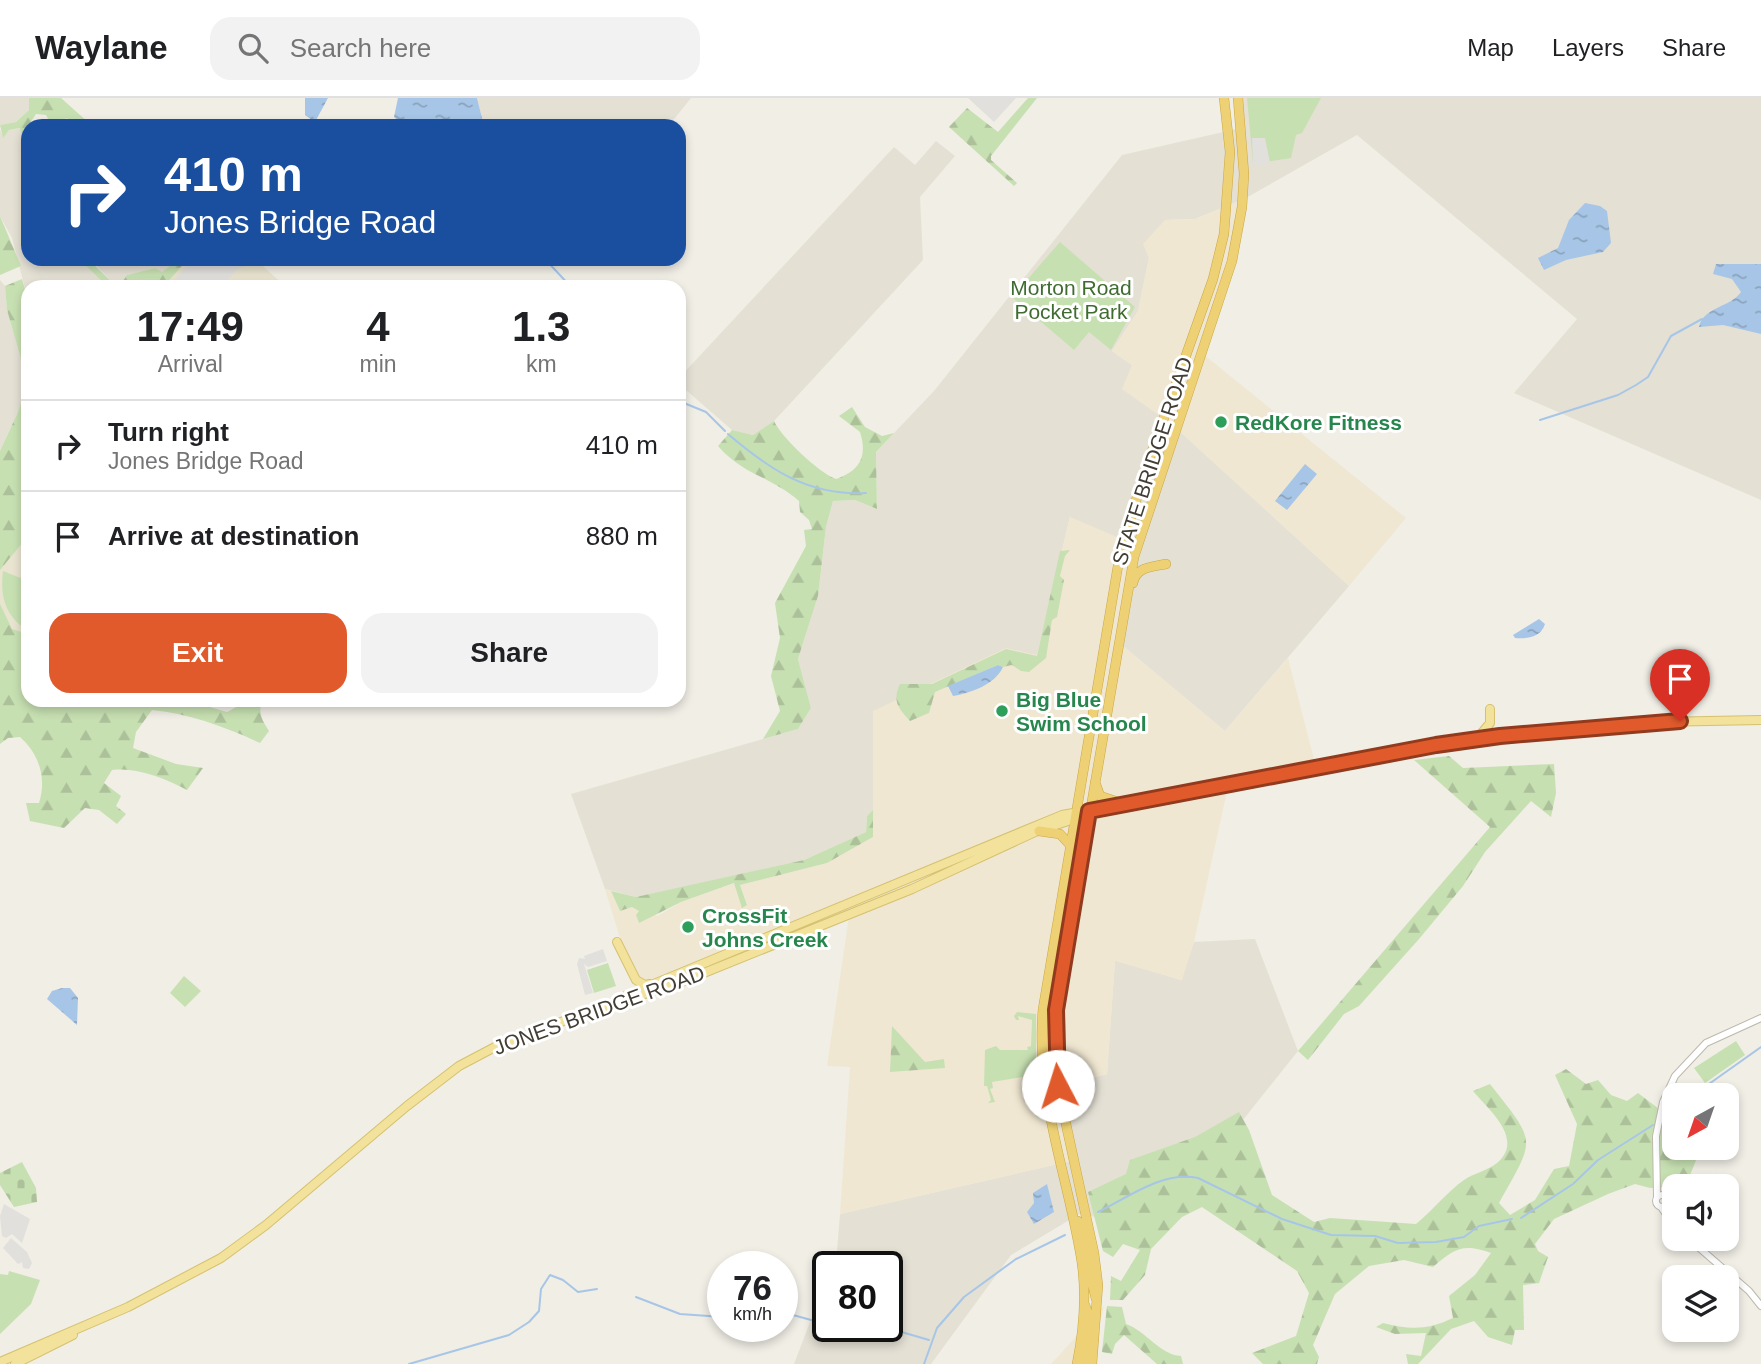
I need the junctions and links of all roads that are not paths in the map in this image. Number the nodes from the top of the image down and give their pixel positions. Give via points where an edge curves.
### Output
1 (1238, 98) edge
2 (1221, 99) edge
3 (1166, 564) dead end
4 (1122, 617) junction
5 (1490, 709) dead end
6 (1761, 720) edge
7 (1477, 739) junction
8 (1095, 780) junction
9 (1124, 804) junction
10 (1089, 811) junction
11 (1075, 815) junction
12 (1087, 824) junction
13 (1039, 831) junction
14 (1070, 845) junction
15 (950, 867) junction
16 (1057, 918) junction
17 (617, 942) dead end
18 (692, 970) junction
19 (622, 1001) junction
20 (1043, 1009) junction
21 (1056, 1010) junction
22 (1761, 1018) edge
23 (1063, 1116) junction
24 (1661, 1196) junction
25 (1662, 1199) edge
26 (1068, 1201) junction
27 (1662, 1204) edge
28 (1703, 1251) edge
29 (1084, 1303) junction
30 (1098, 1303) junction
31 (1761, 1306) edge
32 (94, 1322) junction
33 (0, 1362) edge
34 (15, 1364) edge
35 (1077, 1364) edge
36 (1084, 1364) edge
37 (1092, 1364) edge

1 - 4 highway, STATE BRIDGE ROAD via 1244,174 1232,261 1152,496
2 - 11 highway, STATE BRIDGE ROAD via 1230,152 1224,234 1120,554
3 - 4 highway, STATE BRIDGE ROAD via 1135,573
4 - 8 highway, STATE BRIDGE ROAD
5 - 7 main road via 1490,723
6 - 7 main road via 1656,722
7 - 9 main road
8 - 9 highway via 1100,796
8 - 10 highway, STATE BRIDGE ROAD
9 - 10 main road
10 - 11 main road
10 - 12 highway, STATE BRIDGE ROAD
11 - 12 highway
11 - 13 main road
11 - 14 highway, STATE BRIDGE ROAD
11 - 15 main road via 1062,815 987,845
12 - 21 highway, STATE BRIDGE ROAD
13 - 14 highway via 1060,834
13 - 15 main road
14 - 16 highway, STATE BRIDGE ROAD
15 - 18 main road, JONES BRIDGE ROAD via 870,895
15 - 19 main road, JONES BRIDGE ROAD via 896,895 674,985
16 - 20 highway, STATE BRIDGE ROAD
16 - 21 highway via 1051,998
17 - 18 main road via 641,984
18 - 19 main road, JONES BRIDGE ROAD
19 - 32 main road, JONES BRIDGE ROAD via 495,1047 459,1066 250,1239 162,1291
20 - 23 highway via 1048,1022 1049,1077
20 - 26 highway, STATE BRIDGE ROAD via 1042,1073
21 - 23 highway, STATE BRIDGE ROAD via 1056,1078
22 - 24 street via 1706,1043 1675,1076 1658,1121 1656,1173
23 - 30 highway, STATE BRIDGE ROAD via 1094,1253
24 - 25 street
24 - 27 street via 1657,1203
26 - 29 highway, STATE BRIDGE ROAD via 1082,1260
26 - 30 highway via 1083,1233
28 - 31 street
29 - 35 highway, STATE BRIDGE ROAD
29 - 36 highway via 1091,1323
30 - 37 highway, STATE BRIDGE ROAD
32 - 33 main road, JONES BRIDGE ROAD
32 - 34 main road, JONES BRIDGE ROAD

